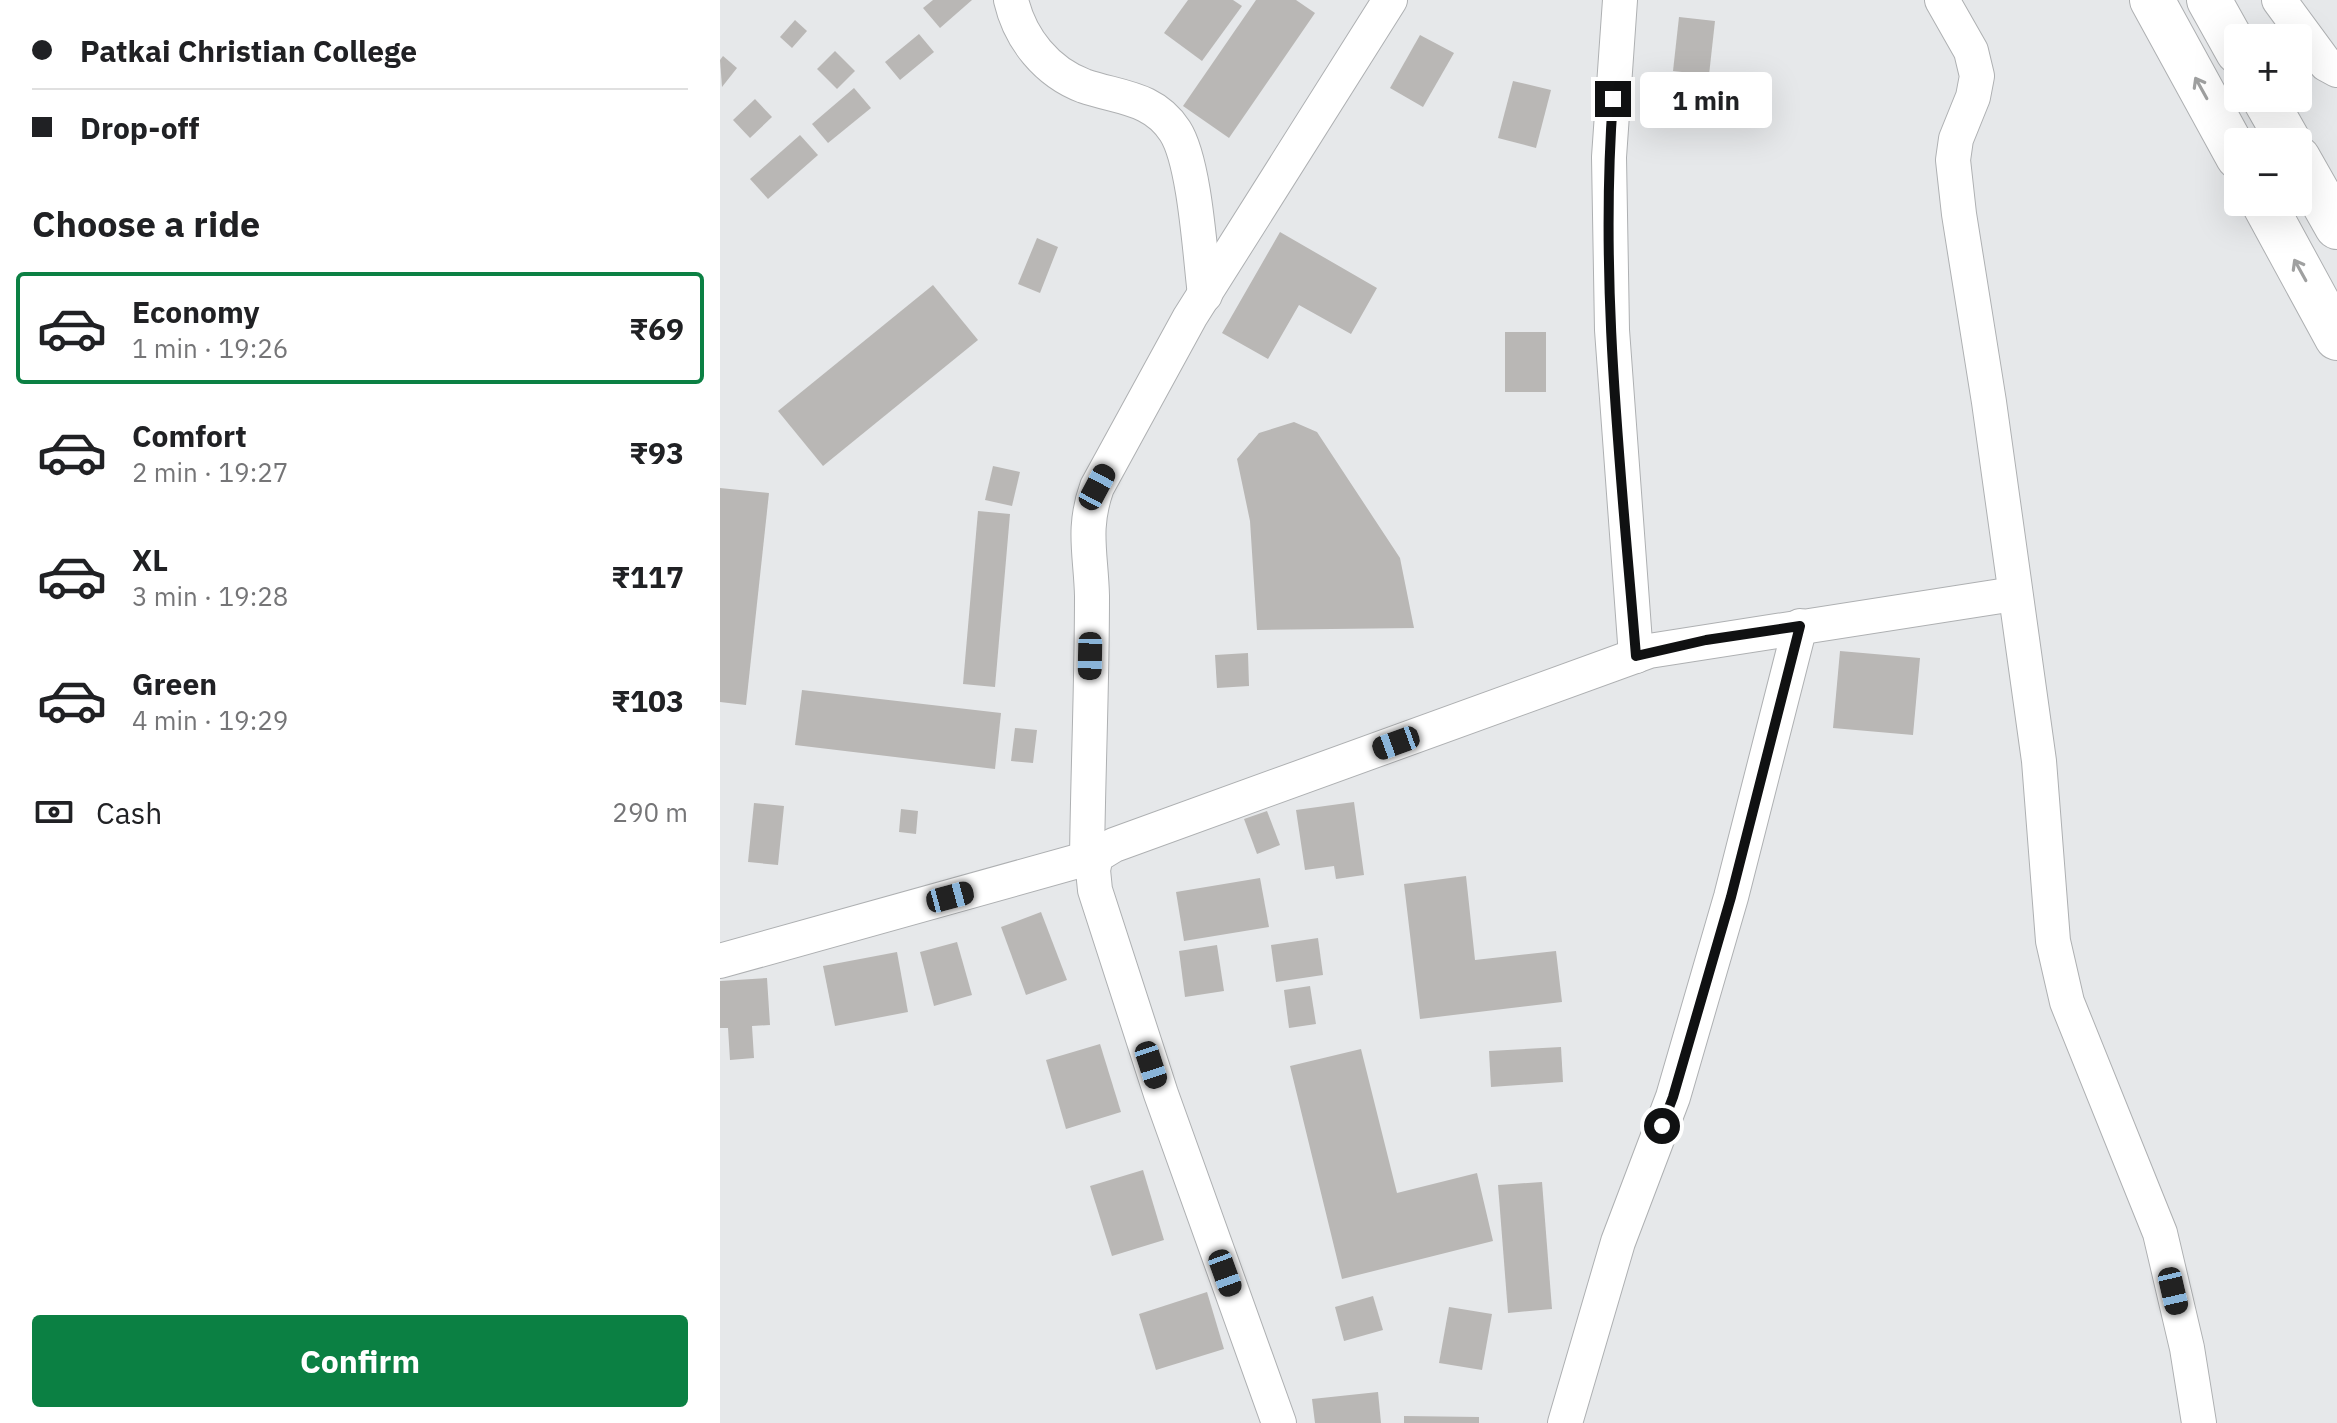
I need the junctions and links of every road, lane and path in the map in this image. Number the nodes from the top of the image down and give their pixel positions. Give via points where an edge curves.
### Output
1 (1011, 0) edge
2 (1390, 0) edge
3 (1620, 0) edge
4 (1942, 0) edge
5 (2152, 0) edge
6 (2209, 0) edge
7 (2279, 0) edge
8 (2224, 27) edge
9 (2337, 70) edge
10 (2224, 131) edge
11 (2312, 183) edge
12 (2271, 216) edge
13 (2337, 227) edge
14 (1205, 295) junction
15 (2337, 338) edge
16 (2014, 594) junction
17 (1800, 626) junction
18 (1636, 656) junction
19 (1092, 858) junction
20 (720, 961) edge
21 (1279, 1423) edge
22 (1565, 1423) edge
23 (2199, 1423) edge

1 - 14 street via 1023,32 1042,60 1063,77 1147,104 1177,134 1191,182
2 - 14 street
3 - 18 street via 1609,157 1612,330
4 - 16 street via 1971,51 1977,76 1953,160
10 -> 5 highway
6 - 8 highway
7 - 9 street via 2326,64
11 - 13 highway
15 -> 12 highway
14 - 19 street via 1089,510
16 - 17 street
16 - 23 street via 2039,761 2053,941 2067,1002 2160,1233
17 - 18 street
17 - 22 street via 1677,1083 1618,1242
18 - 19 street via 1114,845
19 - 20 street
19 - 21 street via 1095,890 1156,1080

